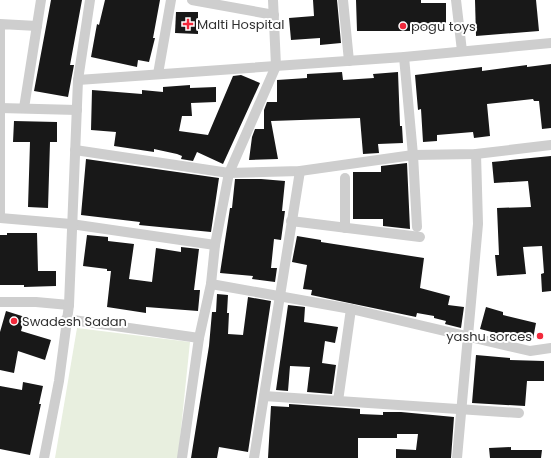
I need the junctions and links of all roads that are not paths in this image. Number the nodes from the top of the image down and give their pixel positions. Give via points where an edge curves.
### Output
1 (41, 0) edge
2 (90, 0) edge
3 (171, 0) edge
4 (192, 0) edge
5 (273, 0) edge
6 (342, 0) edge
7 (456, 0) edge
8 (274, 15) junction
9 (37, 26) junction
10 (551, 43) edge
11 (462, 51) junction
12 (404, 57) junction
13 (349, 61) junction
14 (276, 66) junction
15 (158, 74) junction
16 (78, 80) junction
17 (0, 108) edge
18 (24, 108) junction
19 (77, 110) junction
20 (551, 145) edge
21 (74, 150) junction
22 (0, 153) edge
23 (476, 154) junction
24 (413, 156) junction
25 (300, 171) junction
26 (229, 174) junction
27 (345, 178) dead end
28 (0, 218) edge
29 (291, 221) junction
30 (71, 224) junction
31 (417, 227) dead end
32 (345, 228) junction
33 (420, 237) dead end
34 (215, 245) junction
35 (211, 284) junction
36 (281, 296) junction
37 (1, 301) edge
38 (69, 305) junction
39 (351, 310) junction
40 (0, 312) edge
41 (66, 319) junction
42 (199, 338) junction
43 (467, 338) junction
44 (551, 348) edge
45 (264, 396) junction
46 (338, 401) junction
47 (461, 410) junction
48 (519, 413) dead end
49 (44, 458) edge
50 (182, 458) edge
51 (254, 458) edge
52 (457, 458) edge

1 - 9 street
2 - 16 street
3 - 15 street
4 - 8 street
5 - 8 street
6 - 13 street
7 - 11 street
8 - 14 street
9 - 17 street via 0,24
9 - 18 street
10 - 11 street
11 - 12 street
12 - 13 street
12 - 24 street
13 - 14 street
14 - 15 street
14 - 26 street
15 - 16 street
16 - 19 street
17 - 18 street
17 - 22 street
18 - 19 street
19 - 21 street
20 - 23 street
21 - 26 street
21 - 30 street
22 - 28 street
23 - 24 street
23 - 43 street via 478,224
24 - 25 street
24 - 31 street
25 - 26 street
25 - 29 street
26 - 34 street
27 - 32 street
28 - 30 street
29 - 32 street
29 - 36 street
30 - 34 street
30 - 38 street
32 - 33 street
34 - 35 street
35 - 36 street
35 - 42 street
36 - 39 street
36 - 45 street
37 - 38 street
37 - 40 street
38 - 41 street
39 - 43 street
39 - 46 street
41 - 42 street
41 - 49 street via 59,381
42 - 50 street
43 - 44 street via 530,352
43 - 47 street
45 - 46 street
45 - 51 street
46 - 47 street
47 - 48 street
47 - 52 street

